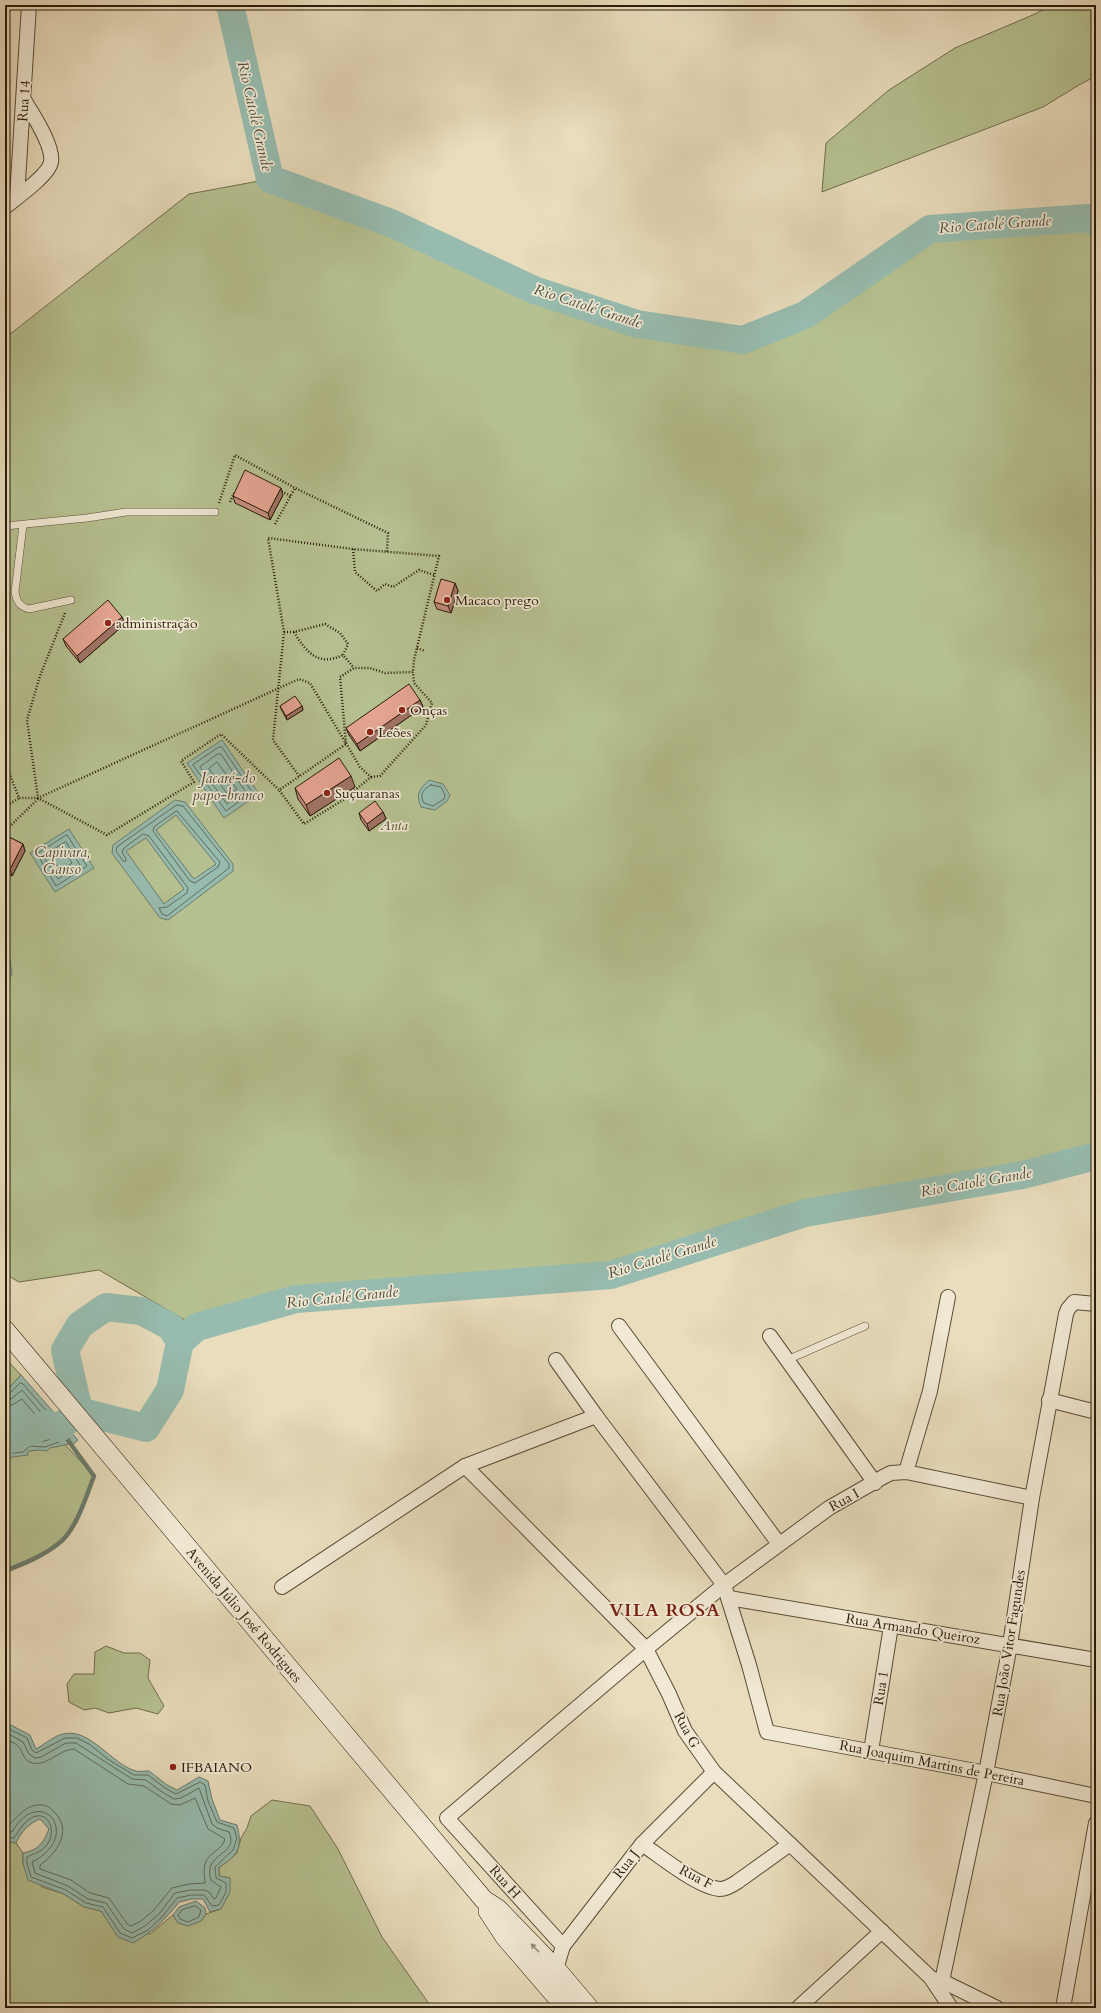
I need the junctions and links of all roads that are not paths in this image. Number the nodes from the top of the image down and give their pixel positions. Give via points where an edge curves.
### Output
1 (29, 5) edge
2 (24, 100) junction
3 (16, 197) junction
4 (5, 207) edge
5 (216, 509) road end
6 (23, 525) junction
7 (5, 526) edge
8 (71, 600) road end
9 (948, 1298) dead end
10 (1096, 1304) edge
11 (619, 1326) dead end
12 (865, 1326) dead end
13 (5, 1330) edge
14 (770, 1336) dead end
15 (556, 1360) dead end
16 (787, 1360) junction
17 (1049, 1400) junction
18 (1096, 1412) edge
19 (596, 1416) junction
20 (465, 1466) junction
21 (906, 1472) junction
22 (875, 1483) junction
23 (1032, 1498) junction
24 (779, 1544) junction
25 (724, 1585) junction
26 (282, 1587) dead end
27 (729, 1598) junction
28 (891, 1626) junction
29 (1010, 1645) junction
30 (646, 1649) junction
31 (1096, 1660) edge
32 (871, 1751) junction
33 (714, 1772) junction
34 (986, 1773) junction
35 (1096, 1796) edge
36 (448, 1818) joint
37 (1096, 1823) edge
38 (642, 1844) junction
39 (790, 1844) junction
40 (484, 1900) junction
41 (882, 1931) junction
42 (563, 1946) junction
43 (556, 1969) junction
44 (936, 1980) junction
45 (566, 2008) edge
46 (589, 2008) edge
47 (798, 2008) edge
48 (952, 2008) edge
49 (997, 2008) edge
50 (1063, 2008) edge

1 - 2 street, Rua 14
2 - 3 street, Rua 14
2 - 3 street via 37,120 49,149 51,162 47,171
3 - 4 street
5 - 6 lane via 126,512
6 - 7 lane
6 - 8 lane via 15,592 18,603 29,609
9 - 21 street via 930,1391
10 - 17 street, Rua João Vitor Fagundes via 1078,1302 1070,1305
11 - 24 street
12 - 16 lane
13 - 40 main road, Avenida Júlio José Rodrigues
14 - 16 street
15 - 19 street
16 - 22 street
17 - 18 street
17 - 23 street, Rua João Vitor Fagundes
19 - 20 street
19 - 25 street
20 - 26 street
20 - 30 street, Rua G
21 - 22 street, Rua I via 891,1474
21 - 23 street
22 - 24 street, Rua I via 829,1508
23 - 29 street, Rua João Vitor Fagundes
24 - 25 street, Rua I
25 - 27 street
25 - 30 street, Rua I
27 - 28 street, Rua Armando Queiroz
27 - 32 street, Rua Joaquim Martins de Pereira via 767,1732
28 - 29 street, Rua Armando Queiroz
28 - 32 street, Rua 1
29 - 31 street, Rua Armando Queiroz
29 - 34 street, Rua João Vitor Fagundes
30 - 33 street, Rua G via 685,1732
30 - 36 street, Rua I
32 - 34 street, Rua Joaquim Martins de Pereira
33 - 38 street, Rua J
33 - 39 street, Rua G
34 - 35 street, Rua Joaquim Martins de Pereira
34 - 44 street, Rua João Vitor Fagundes
36 - 42 street, Rua H
37 - 50 street
38 - 39 street, Rua F via 696,1880 720,1889 728,1888
38 - 42 street, Rua J
39 - 41 street, Rua G
43 -> 40 main road, Avenida Júlio José Rodrigues via 498,1909
40 - 45 main road, Avenida Júlio José Rodrigues via 490,1916 506,1938
41 - 44 street, Rua G
41 - 47 street
42 - 43 street, Rua J
43 - 46 main road, Avenida Júlio José Rodrigues
44 - 48 street
44 - 49 street

